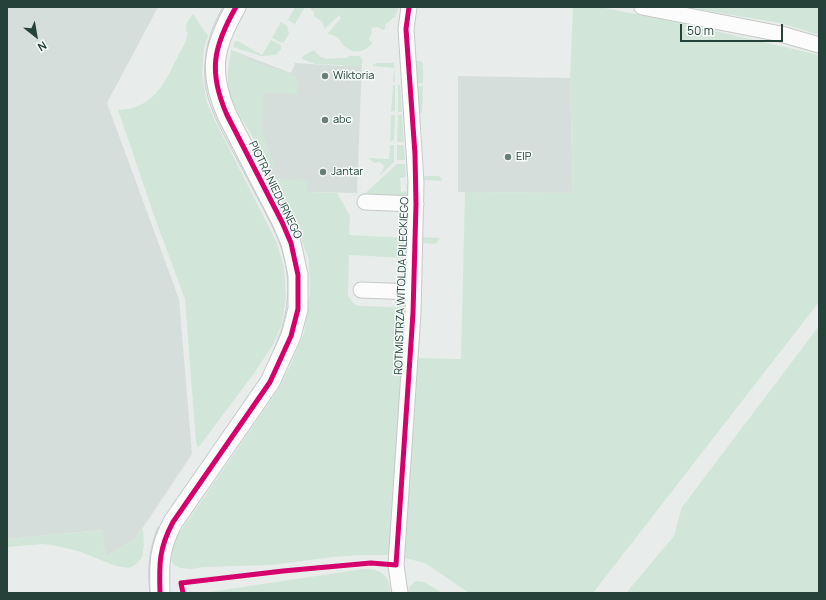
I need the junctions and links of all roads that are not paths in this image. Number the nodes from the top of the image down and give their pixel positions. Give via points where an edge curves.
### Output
1 (236, 7) edge
2 (409, 7) edge
3 (642, 7) edge
4 (674, 10) edge
5 (819, 45) edge
6 (365, 202) dead end
7 (416, 204) junction
8 (361, 290) dead end
9 (413, 292) junction
10 (160, 593) edge
11 (400, 593) edge

1 - 10 street, PIOTRA NIEDURNEGO via 217,52 216,84 227,115 291,243 298,270 296,319 270,382 167,535 160,559
2 - 7 street, ROTMISTRZA WITOLDA PILECKIEGO via 406,29
3 - 4 street
4 - 5 street
6 - 7 street
7 - 9 street, ROTMISTRZA WITOLDA PILECKIEGO
8 - 9 street
9 - 11 street, ROTMISTRZA WITOLDA PILECKIEGO via 396,565

